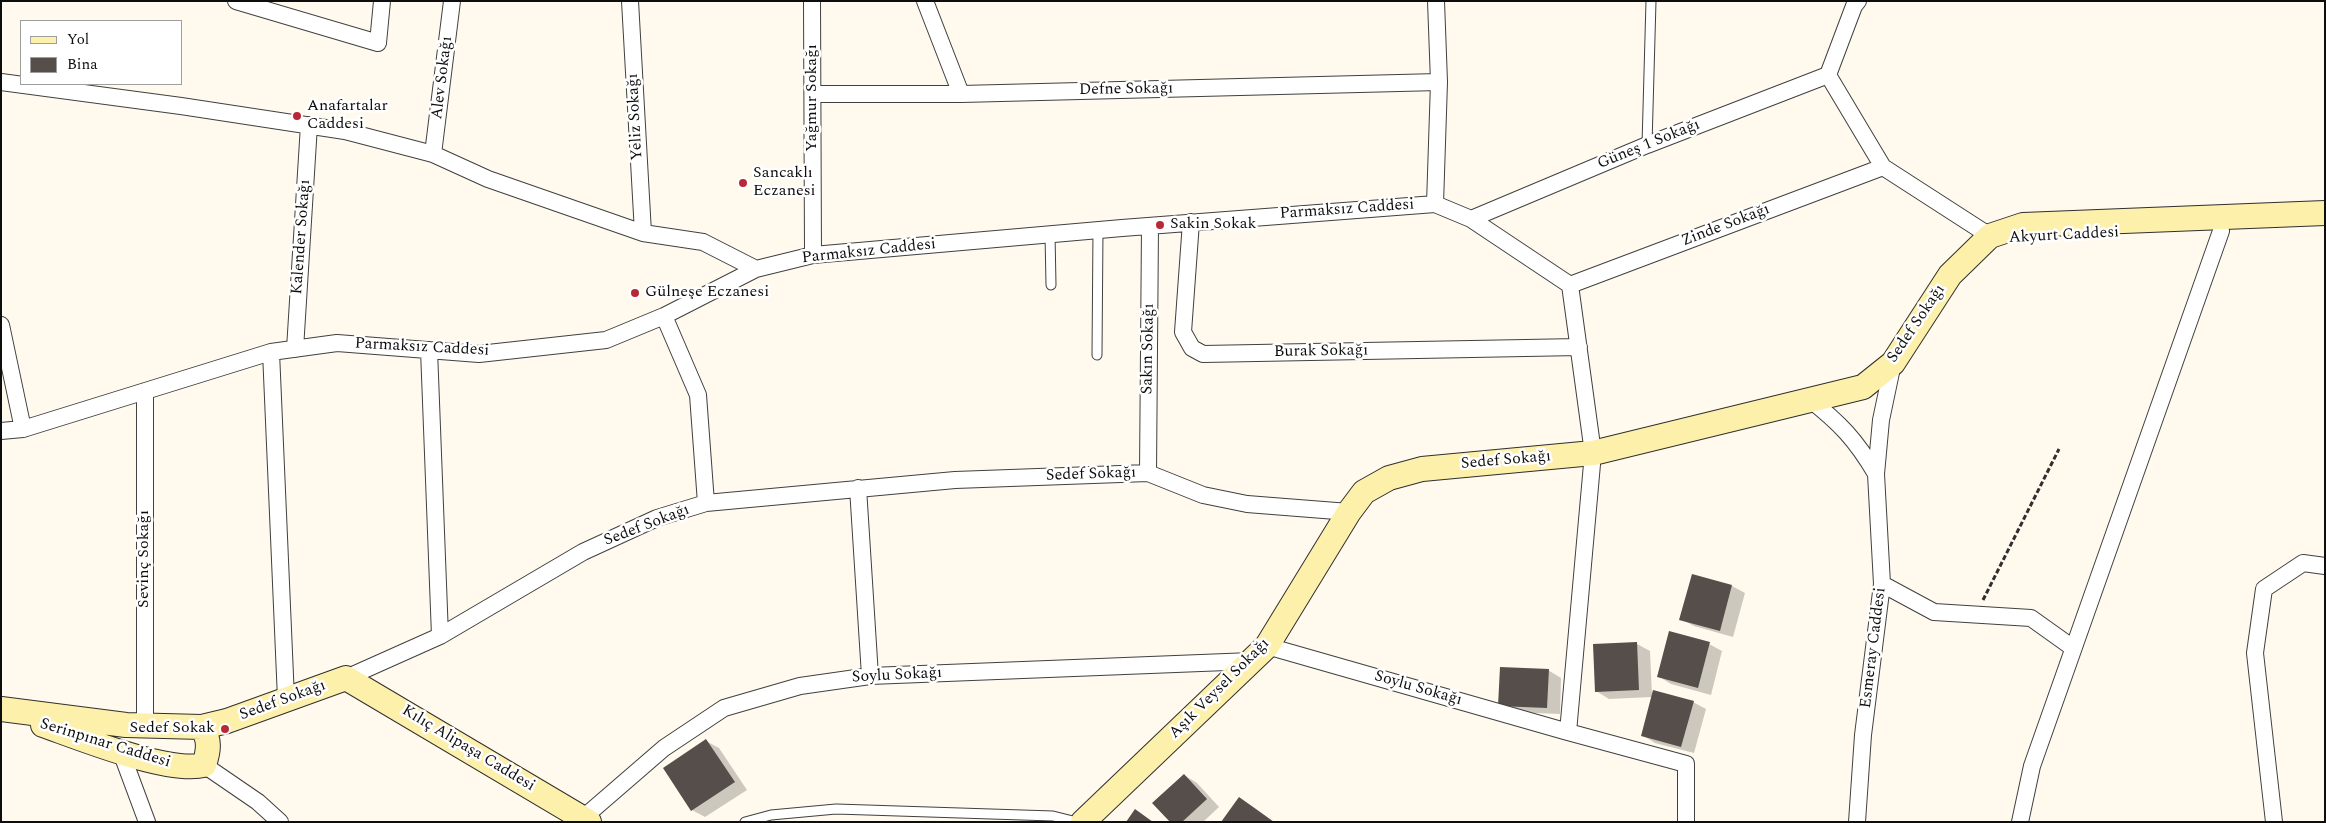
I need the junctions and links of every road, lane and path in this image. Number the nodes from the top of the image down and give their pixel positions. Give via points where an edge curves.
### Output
1 (236, 1) edge
2 (382, 1) edge
3 (452, 1) edge
4 (630, 1) edge
5 (812, 1) edge
6 (925, 1) edge
7 (1436, 1) edge
8 (1651, 1) edge
9 (1858, 1) edge
10 (1828, 75) junction
11 (1, 82) edge
12 (1439, 82) junction
13 (20, 85) edge
14 (22, 85) edge
15 (813, 94) junction
16 (961, 94) junction
17 (309, 125) junction
18 (1647, 145) junction
19 (433, 154) junction
20 (1883, 167) junction
21 (1435, 204) junction
22 (2325, 214) edge
23 (1471, 219) junction
24 (1191, 222) junction
25 (2221, 224) junction
26 (1150, 226) junction
27 (2325, 228) edge
28 (1098, 230) junction
29 (643, 233) junction
30 (1050, 234) junction
31 (1990, 236) junction
32 (813, 255) junction
33 (756, 269) junction
34 (1051, 285) dead end
35 (1570, 285) junction
36 (664, 316) junction
37 (1, 325) edge
38 (1579, 347) junction
39 (294, 349) junction
40 (429, 350) junction
41 (271, 352) junction
42 (1097, 355) dead end
43 (1893, 364) junction
44 (146, 391) junction
45 (1809, 399) junction
46 (22, 430) junction
47 (1, 431) edge
48 (2059, 449) dead end
49 (1593, 453) junction
50 (1148, 473) junction
51 (1876, 474) junction
52 (858, 488) junction
53 (706, 503) junction
54 (1349, 512) junction
55 (2325, 566) edge
56 (1882, 584) junction
57 (1976, 614) junction
58 (440, 636) junction
59 (2073, 648) junction
60 (1260, 653) junction
61 (870, 676) junction
62 (346, 678) junction
63 (286, 699) junction
64 (1, 710) edge
65 (136, 726) junction
66 (169, 727) junction
67 (202, 727) junction
68 (1568, 732) junction
69 (121, 752) junction
70 (168, 763) junction
71 (204, 764) junction
72 (581, 820) edge
73 (147, 822) edge
74 (280, 822) edge
75 (745, 822) edge
76 (1077, 822) edge
77 (1083, 822) edge
78 (1686, 822) edge
79 (1857, 822) edge
80 (2020, 822) edge
81 (2274, 822) edge

1 - 2 street via 378,42
3 - 19 street, Alev Sokağı
4 - 29 street, Yeliz Sokağı
5 - 15 street, Yağmur Sokağı
6 - 16 street
7 - 12 street
8 - 18 lane
9 - 10 street
10 - 18 street, Güneş 1 Sokağı
10 - 20 street
11 - 13 street
12 - 16 street, Defne Sokağı
12 - 21 street
14 - 17 street
15 - 16 street, Defne Sokağı
15 - 32 street, Yağmur Sokağı
17 - 19 street
17 - 39 street, Kalender Sokağı
18 - 23 street, Güneş 1 Sokağı
19 - 29 street via 488,179
20 - 31 street
20 - 35 street, Zinde Sokağı
21 - 23 street
21 - 24 street, Parmaksız Caddesi
22 - 25 street, Akyurt Caddesi
23 - 35 street
24 - 26 street, Parmaksız Caddesi
24 - 38 street, Burak Sokağı via 1183,332 1192,348 1203,354
25 - 27 street, Akyurt Caddesi
25 - 31 street, Akyurt Caddesi via 2023,225
25 - 59 street
26 - 28 street, Parmaksız Caddesi
26 - 50 street, Sakın Sokağı
28 - 30 street, Parmaksız Caddesi
28 - 42 lane
29 - 33 street via 703,242
30 - 32 street, Parmaksız Caddesi
30 - 34 lane
31 - 43 street, Sedef Sokağı via 1950,275
32 - 33 street, Parmaksız Caddesi
33 - 36 street, Parmaksız Caddesi
35 - 38 street
36 - 40 street, Parmaksız Caddesi via 606,340 479,354
36 - 53 street via 698,395
37 - 46 street
38 - 49 street
39 - 40 street, Parmaksız Caddesi via 338,343
39 - 41 street, Parmaksız Caddesi
40 - 58 street
41 - 44 street, Parmaksız Caddesi
41 - 63 street
43 - 45 street, Sedef Sokağı via 1863,387
43 - 51 street, Esmeray Caddesi via 1881,420
44 - 46 street, Parmaksız Caddesi
44 - 65 street, Sevinç Sokağı
45 - 49 street, Sedef Sokağı
45 - 51 street, Esmeray Caddesi via 1836,420 1860,446
46 - 47 street, Parmaksız Caddesi
48 - 57 path
49 - 54 street, Sedef Sokağı via 1422,469 1389,478 1364,492
49 - 68 street
50 - 52 street, Sedef Sokağı via 955,480
50 - 54 street, Sedef Sokağı via 1202,495 1247,504
51 - 56 street, Esmeray Caddesi
52 - 53 street, Sedef Sokağı
52 - 61 street
53 - 58 street, Sedef Sokağı via 656,518 583,552
54 - 60 street, Aşık Veysel Sokağı
55 - 81 street via 2303,563 2264,589 2254,653
56 - 57 street via 1934,612
56 - 79 street, Esmeray Caddesi via 1863,735
57 - 59 street via 2031,618
58 - 62 street, Sedef Sokağı
59 - 80 street via 2032,766
60 - 61 street, Soylu Sokağı
60 - 68 street, Soylu Sokağı
60 - 77 street, Aşık Veysel Sokağı
61 - 72 street, Soylu Sokağı via 800,686 724,708 664,748
62 - 63 street, Sedef Sokağı
62 - 72 street, Kılıç Alipaşa Caddesi
63 - 67 street, Sedef Sokağı via 227,722
64 - 65 street, Serinpınar Caddesi
64 - 69 street, Serinpınar Caddesi
65 - 66 street, Serinpınar Caddesi
65 - 69 street
66 - 67 street, Serinpınar Caddesi
66 - 70 street via 163,742
67 - 71 street via 209,750
68 - 78 street, Soylu Sokağı via 1686,764
69 - 70 street, Serinpınar Caddesi
69 - 73 street
70 - 71 street, Serinpınar Caddesi via 182,767
71 - 74 street via 258,802
75 - 76 lane via 771,815 836,809 1053,816

